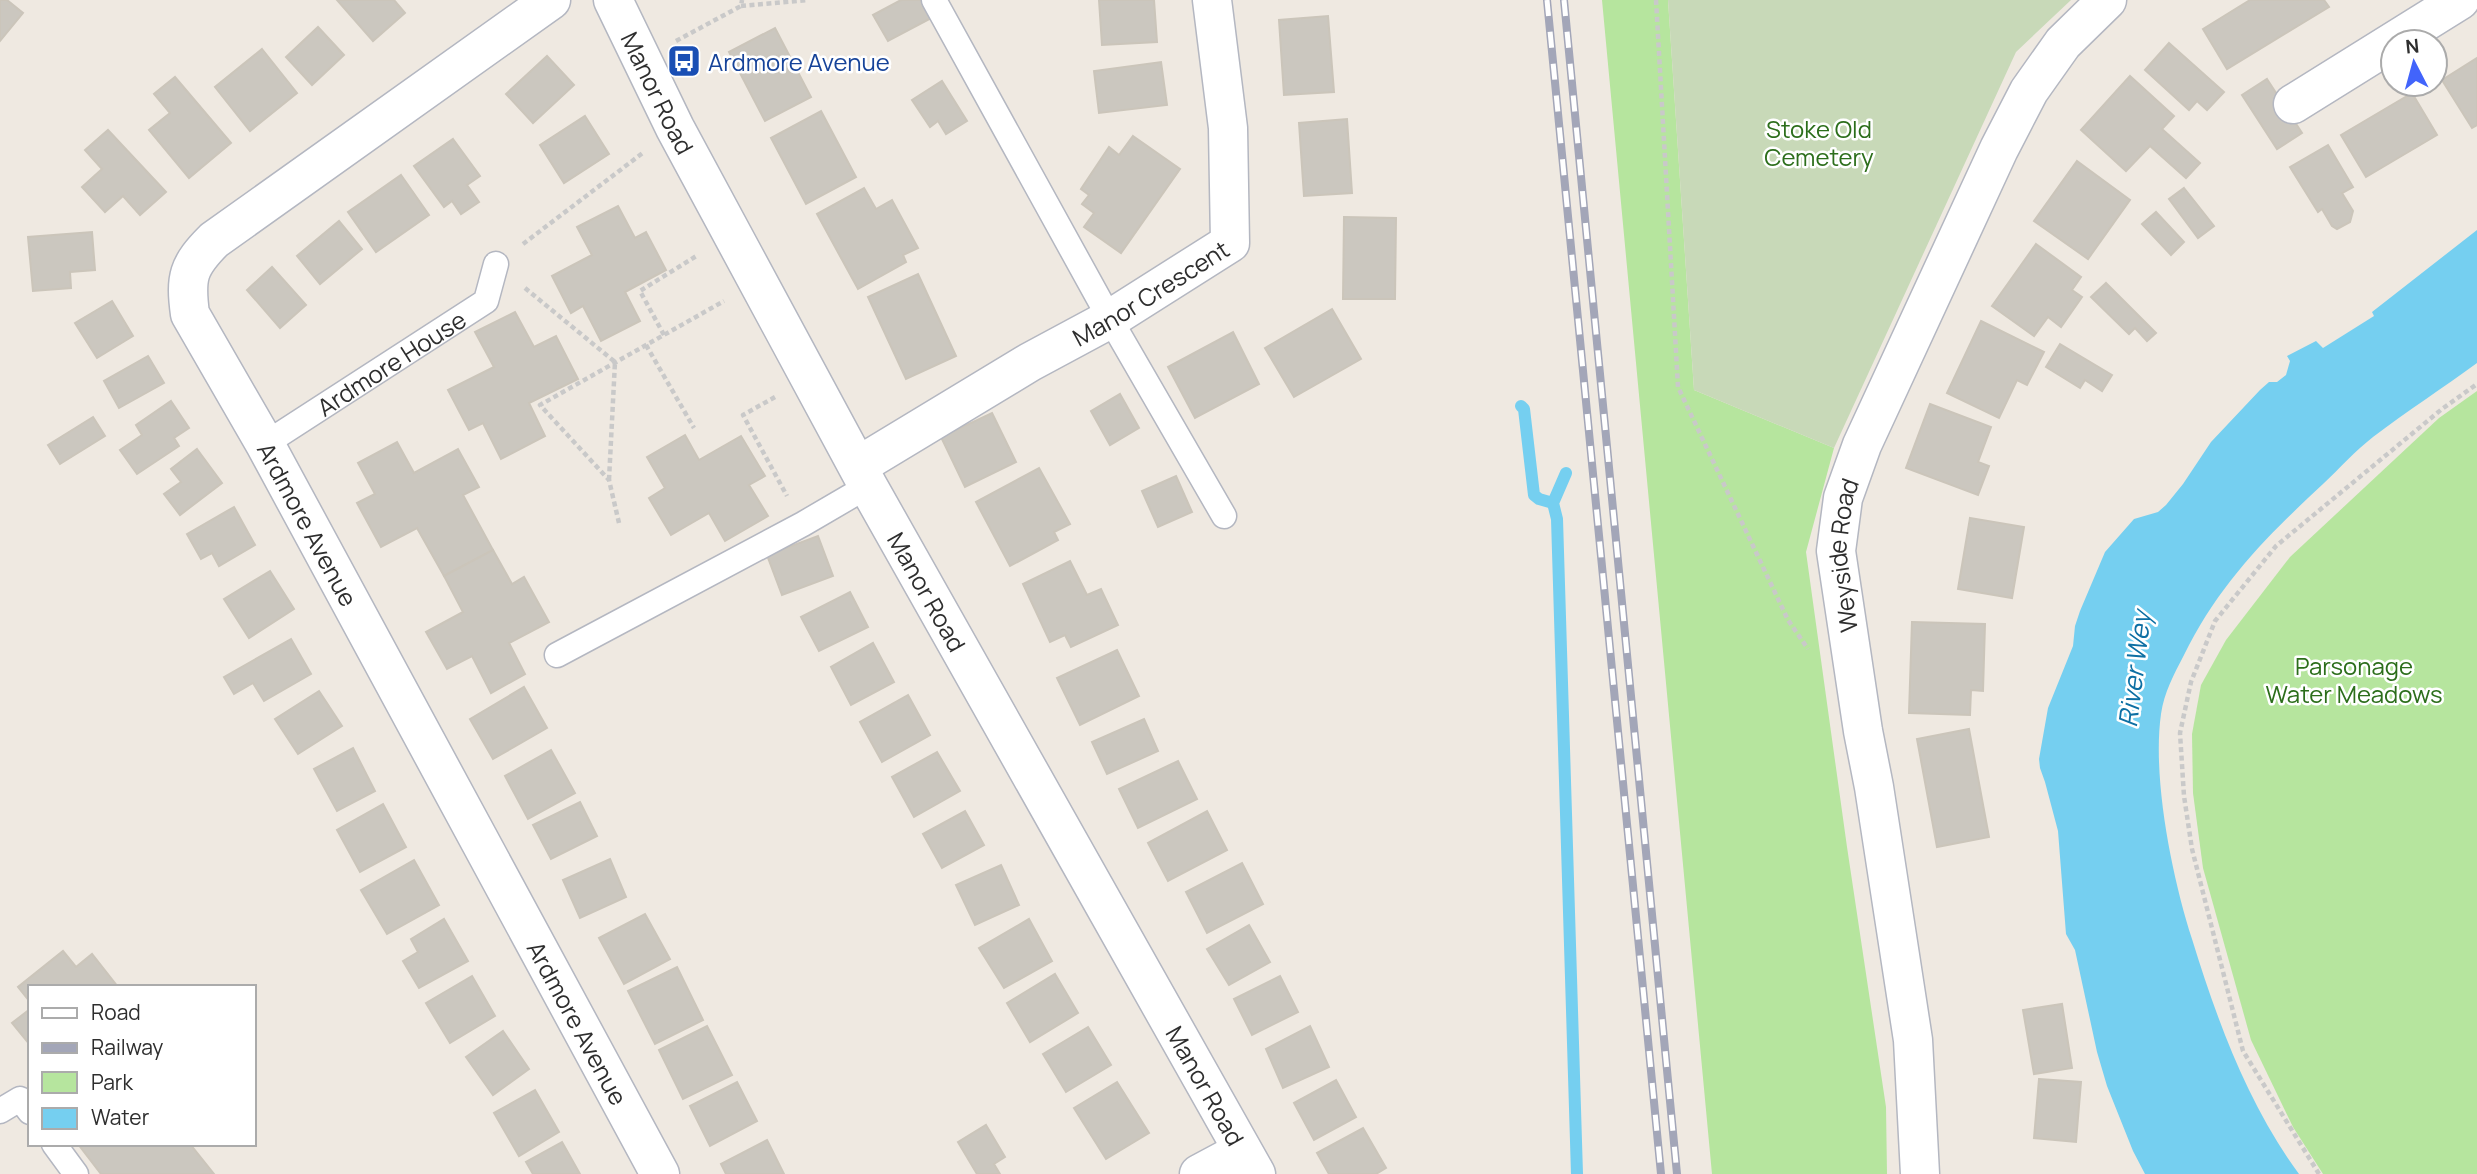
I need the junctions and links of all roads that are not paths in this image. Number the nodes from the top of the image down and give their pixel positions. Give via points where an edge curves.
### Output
1 (551, 0) edge
2 (613, 0) edge
3 (934, 0) edge
4 (1212, 0) edge
5 (2107, 0) edge
6 (2460, 0) edge
7 (2293, 104) dead end
8 (496, 264) road end
9 (1110, 319) junction
10 (265, 444) junction
11 (863, 476) junction
12 (1224, 516) dead end
13 (557, 655) dead end
14 (28, 1109) edge
15 (0, 1111) edge
16 (55, 1146) edge
17 (1249, 1162) edge
18 (76, 1174) edge
19 (660, 1174) edge
20 (1199, 1174) edge
21 (1920, 1174) edge

1 - 10 street, Ardmore Avenue via 214,240 200,255 187,289 190,314
2 - 11 street, Manor Road via 676,128
3 - 9 lane
4 - 9 street, Manor Crescent via 1228,128 1230,243
5 - 21 street, Weyside Road via 2063,43 2023,103 1862,445 1843,498 1836,551 1913,1040
6 - 7 street
8 - 10 lane, Ardmore House via 486,301
9 - 11 street, Manor Crescent via 1030,362
9 - 12 lane
10 - 19 street, Ardmore Avenue
11 - 13 lane via 803,524
11 - 17 street, Manor Road
14 - 15 lane via 20,1099
16 - 18 lane
17 - 20 street

